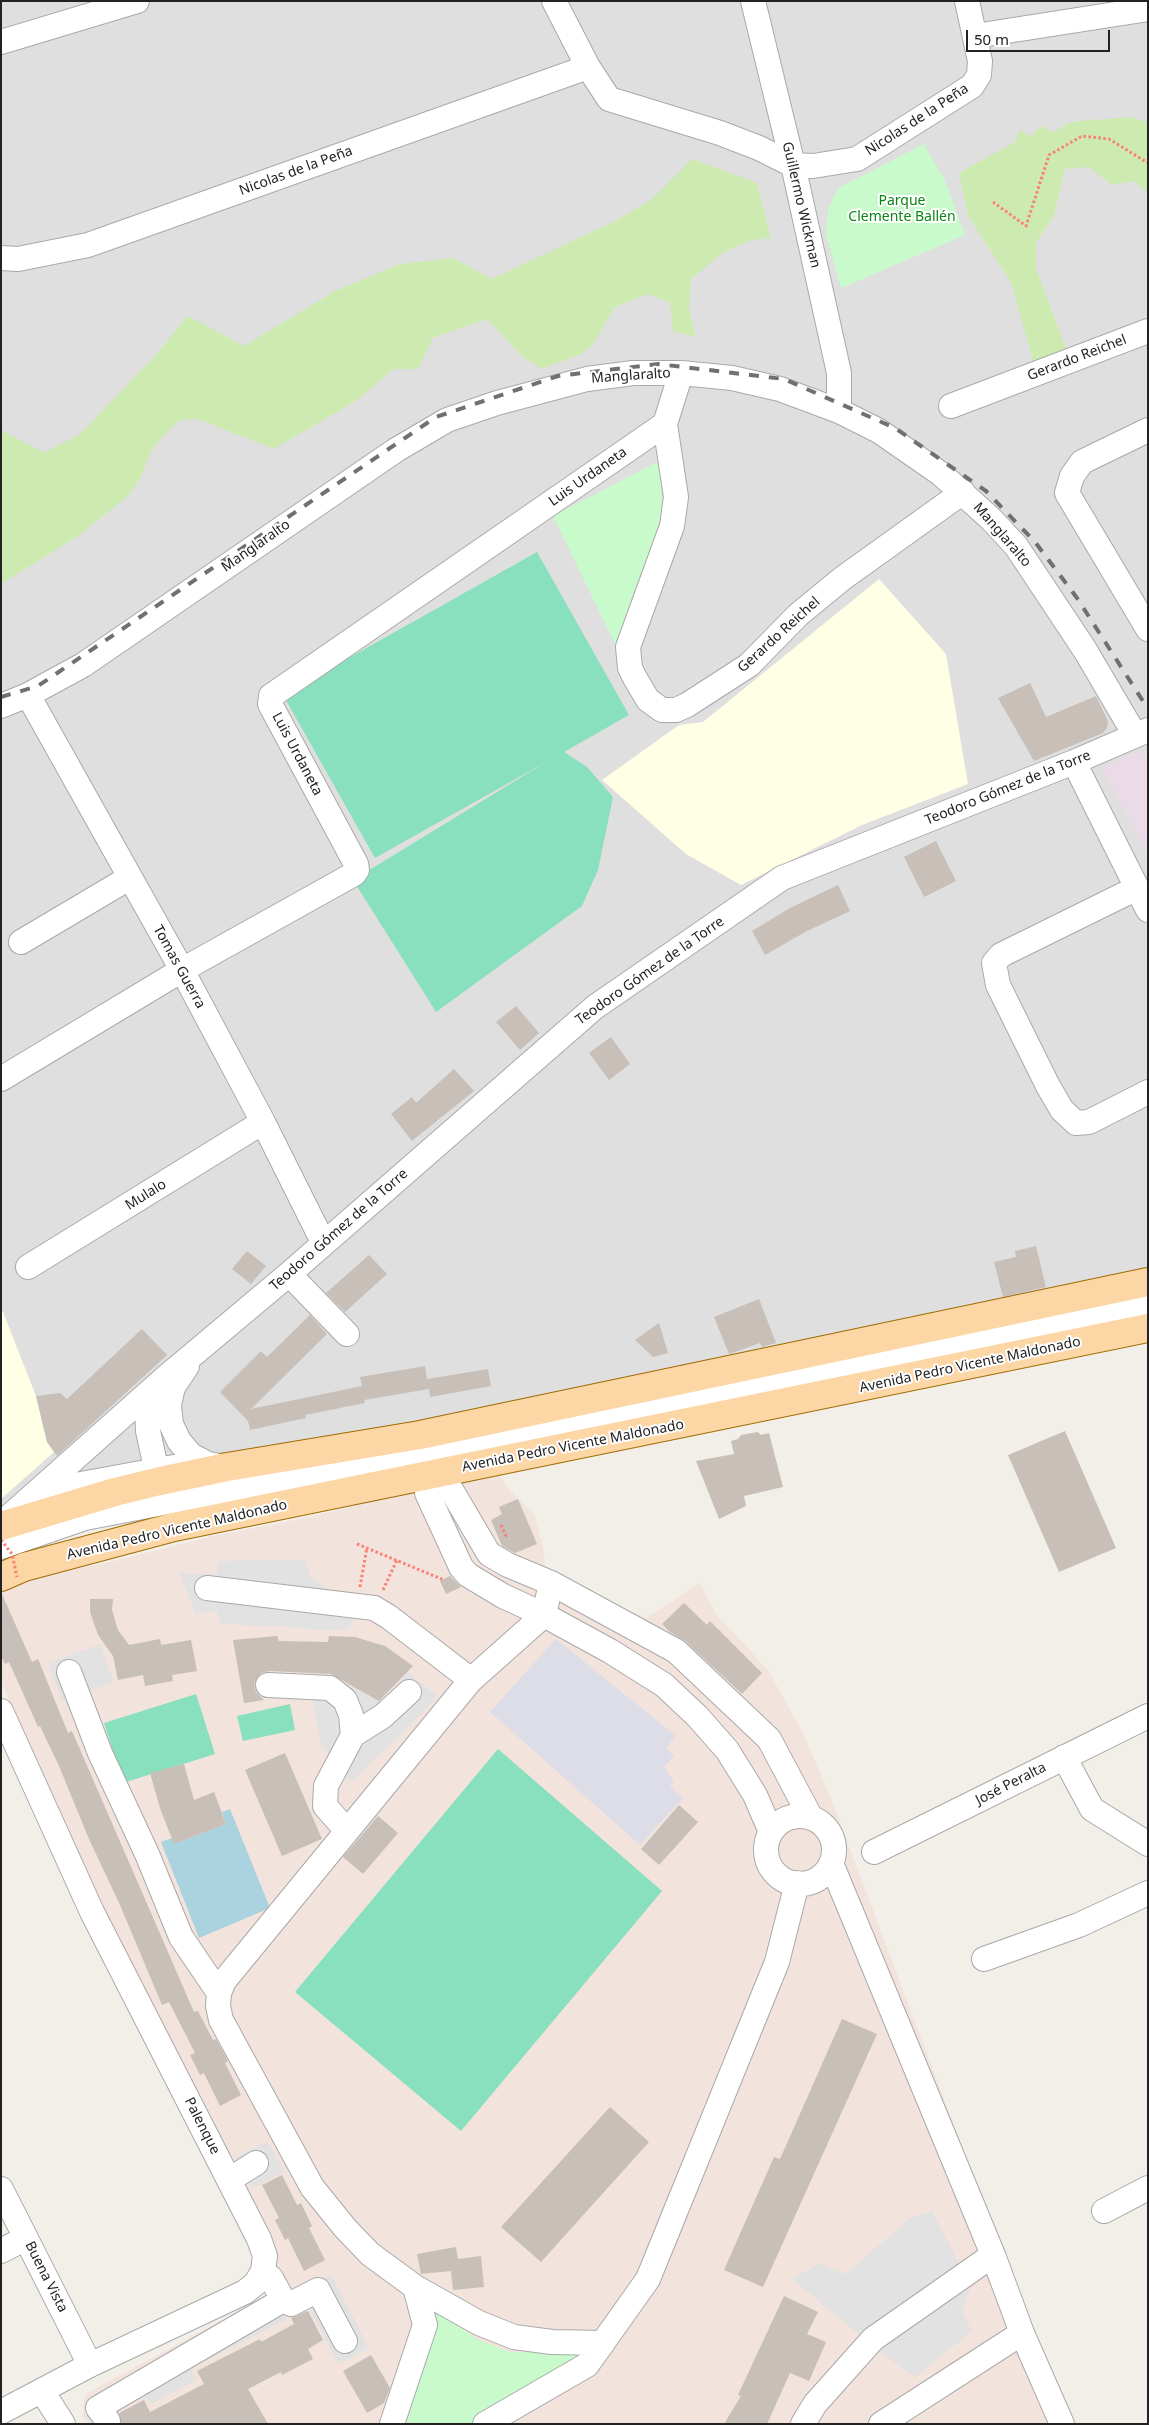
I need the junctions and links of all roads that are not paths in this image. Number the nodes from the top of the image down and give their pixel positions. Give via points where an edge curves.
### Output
1 (137, 1) edge
2 (554, 1) edge
3 (753, 1) edge
4 (967, 1) edge
5 (1148, 8) edge
6 (975, 36) junction
7 (1, 42) edge
8 (588, 67) junction
9 (793, 165) junction
10 (1, 258) edge
11 (1148, 331) edge
12 (681, 373) junction
13 (951, 406) dead end
14 (839, 411) junction
15 (665, 424) junction
16 (1148, 430) edge
17 (963, 492) junction
18 (1148, 629) edge
19 (1, 692) edge
20 (28, 695) junction
21 (1, 706) edge
22 (1141, 732) edge
23 (1074, 762) junction
24 (129, 878) junction
25 (1137, 888) junction
26 (1148, 910) edge
27 (21, 942) dead end
28 (182, 970) junction
29 (3, 1074) edge
30 (1148, 1092) edge
31 (263, 1122) junction
32 (323, 1242) junction
33 (28, 1268) dead end
34 (289, 1274) junction
35 (1148, 1282) edge
36 (1148, 1307) edge
37 (1148, 1320) edge
38 (1148, 1328) edge
39 (347, 1334) dead end
40 (201, 1348) junction
41 (165, 1378) junction
42 (425, 1457) junction
43 (217, 1465) junction
44 (156, 1468) junction
45 (37, 1492) junction
46 (180, 1507) junction
47 (1, 1525) edge
48 (1, 1548) edge
49 (6, 1572) edge
50 (551, 1583) junction
51 (207, 1588) dead end
52 (544, 1615) junction
53 (69, 1672) dead end
54 (471, 1680) junction
55 (268, 1685) dead end
56 (409, 1692) dead end
57 (1, 1711) edge
58 (1148, 1716) edge
59 (353, 1735) junction
60 (1064, 1758) junction
61 (811, 1818) junction
62 (347, 1831) junction
63 (771, 1832) junction
64 (1148, 1844) edge
65 (874, 1852) dead end
66 (831, 1863) junction
67 (797, 1883) junction
68 (1148, 1893) edge
69 (984, 1959) dead end
70 (219, 1993) junction
71 (256, 2163) dead end
72 (229, 2180) junction
73 (1148, 2188) edge
74 (1, 2189) edge
75 (1104, 2211) dead end
76 (26, 2238) junction
77 (1, 2251) edge
78 (993, 2255) junction
79 (263, 2271) junction
80 (415, 2287) junction
81 (283, 2300) junction
82 (1022, 2333) junction
83 (345, 2341) dead end
84 (603, 2343) junction
85 (90, 2365) junction
86 (42, 2391) junction
87 (1, 2412) edge
88 (108, 2421) dead end
89 (63, 2424) edge
90 (392, 2424) edge
91 (485, 2424) edge
92 (803, 2424) edge
93 (881, 2424) edge
94 (1062, 2424) edge

1 - 7 street
2 - 8 street
3 - 9 street, Guillermo Wickman
4 - 6 street
5 - 6 street
6 - 9 street, Nicolas de la Peña via 980,60 979,75 972,86 857,159 814,166
8 - 9 street via 610,99 720,133
8 - 10 street, Nicolas de la Peña via 88,244 18,259
9 - 14 street, Guillermo Wickman via 839,373
11 - 13 street, Gerardo Reichel
12 - 14 street, Manglaralto via 732,378 780,389
12 - 15 street, Gerardo Reichel
12 - 20 street, Manglaralto via 633,373 587,379 447,420 396,450 83,665
14 - 17 street, Manglaralto via 893,440
15 - 17 street, Gerardo Reichel via 676,497 672,526 628,647 630,668 635,678 648,700 662,710 676,710 686,705 748,665 798,615 843,578
15 - 28 street, Luis Urdaneta via 271,696 270,704 357,870 352,876
16 - 18 street via 1082,462 1072,476 1067,493
17 - 22 street, Manglaralto via 1026,560
19 - 20 street via 14,690
20 - 21 street, Manglaralto
20 - 24 street, Tomas Guerra
22 - 23 street, Teodoro Gómez de la Torre
23 - 25 street
23 - 32 street, Teodoro Gómez de la Torre via 782,878 594,1007
24 - 27 street
24 - 28 street, Tomas Guerra
25 - 26 street
25 - 30 street via 1001,955 994,963 998,985 1048,1086 1062,1110 1076,1123 1089,1122
28 - 29 street, Luis Urdaneta
28 - 31 street, Tomas Guerra
31 - 32 street, Tomas Guerra
31 - 33 street, Mulalo
32 - 34 street, Teodoro Gómez de la Torre
34 - 39 street
34 - 40 street, Teodoro Gómez de la Torre
35 - 42 main road, Avenida Pedro Vicente Maldonado
36 - 42 street
37 - 42 street
38 - 42 main road, Avenida Pedro Vicente Maldonado
40 - 41 street, Teodoro Gómez de la Torre
40 - 43 street, Teodoro Gómez de la Torre via 173,1387 169,1405 171,1424 191,1455
41 - 44 street via 147,1408 148,1432
41 - 45 street, Teodoro Gómez de la Torre
42 - 43 main road, Avenida Pedro Vicente Maldonado
42 - 46 street
42 - 49 main road, Avenida Pedro Vicente Maldonado
42 - 50 street via 449,1486 489,1554
42 - 52 street via 427,1493 461,1566 468,1575 503,1596
43 - 44 street
43 - 47 main road, Avenida Pedro Vicente Maldonado
44 - 45 street
45 - 47 street, Teodoro Gómez de la Torre
46 - 48 street via 85,1518
46 - 49 street via 92,1532
50 - 52 street
50 - 61 street via 676,1651 769,1739
51 - 54 street via 365,1606 389,1617
52 - 54 street
52 - 63 street via 664,1685 697,1716 727,1750 755,1795
53 - 70 street via 100,1753 181,1937
54 - 62 street
55 - 59 street via 330,1688 345,1700 351,1715
56 - 59 street via 383,1716
57 - 72 street, Palenque via 92,1912
58 - 60 street, José Peralta
59 - 62 street via 326,1786 326,1806
60 - 64 street via 1092,1809
60 - 65 street, José Peralta
61 - 63 street via 789,1818
61 - 66 street via 821,1823 830,1836 834,1852
62 - 70 street via 224,1981
63 - 67 street via 766,1854 770,1865 776,1874
66 - 67 street via 818,1879
66 - 78 street
67 - 84 street via 776,1962 648,2279
68 - 69 street via 1080,1925
70 - 80 street via 221,2020 312,2187 370,2254
71 - 72 street
72 - 79 street, Palenque via 259,2239 265,2256
73 - 75 street
74 - 76 street, Buena Vista
76 - 77 street
76 - 85 street, Buena Vista
78 - 82 street
78 - 92 street via 873,2340 815,2404
79 - 81 street via 271,2278
79 - 85 street via 245,2292
80 - 84 street via 479,2323 514,2336 552,2342
80 - 90 street via 426,2325
81 - 83 street via 291,2304 318,2290
81 - 88 street via 98,2408
82 - 93 street
82 - 94 street
84 - 91 street via 587,2366
85 - 86 street
86 - 87 street
86 - 89 street

